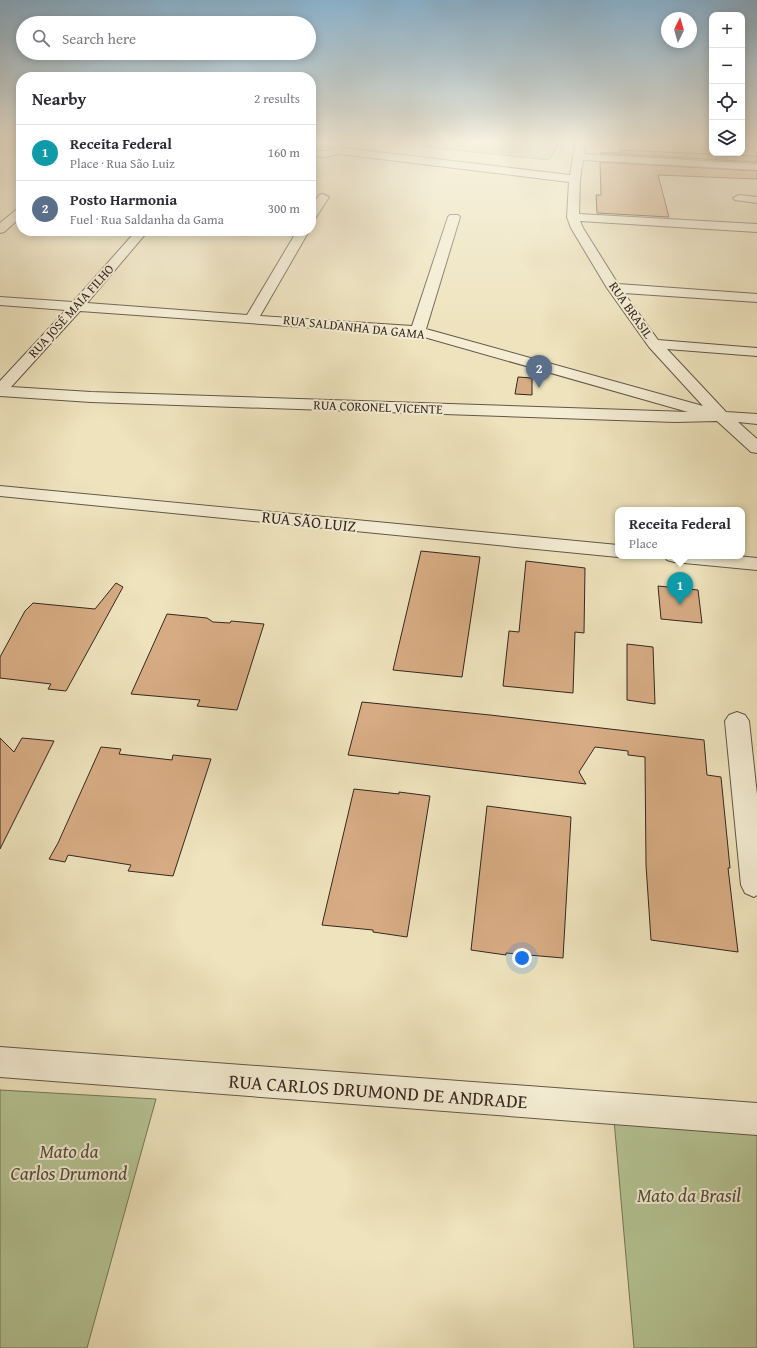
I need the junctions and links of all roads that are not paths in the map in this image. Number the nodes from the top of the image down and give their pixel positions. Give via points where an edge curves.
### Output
1 (574, 203) edge
2 (16, 216) edge
3 (454, 217) dead end
4 (573, 217) junction
5 (757, 228) edge
6 (0, 230) edge
7 (138, 236) edge
8 (300, 236) edge
9 (614, 288) junction
10 (757, 298) edge
11 (0, 301) edge
12 (76, 306) junction
13 (252, 318) junction
14 (418, 331) junction
15 (654, 344) junction
16 (757, 352) edge
17 (0, 390) edge
18 (721, 416) junction
19 (757, 419) edge
20 (757, 448) edge
21 (0, 491) edge
22 (615, 551) edge
23 (705, 559) edge
24 (757, 564) edge
25 (737, 721) dead end
26 (754, 885) dead end
27 (0, 1062) edge
28 (757, 1119) edge

1 - 4 street, RUA BRASIL
2 - 6 street
3 - 14 street
4 - 5 street
4 - 9 street, RUA BRASIL
7 - 12 street, RUA JOSÉ MAIA FILHO
8 - 13 street
9 - 10 street
9 - 15 street, RUA BRASIL
11 - 12 street, RUA SALDANHA DA GAMA
12 - 13 street, RUA SALDANHA DA GAMA
12 - 17 street, RUA JOSÉ MAIA FILHO
13 - 14 street, RUA SALDANHA DA GAMA
14 - 18 street, RUA SALDANHA DA GAMA
15 - 16 street
15 - 18 street, RUA BRASIL
17 - 18 street, RUA CORONEL VICENTE via 99,398 675,418
18 - 19 street, RUA CORONEL VICENTE
18 - 20 street, RUA BRASIL
21 - 22 street, RUA SÃO LUIZ
23 - 24 street
25 - 26 street
27 - 28 street, RUA CARLOS DRUMOND DE ANDRADE

